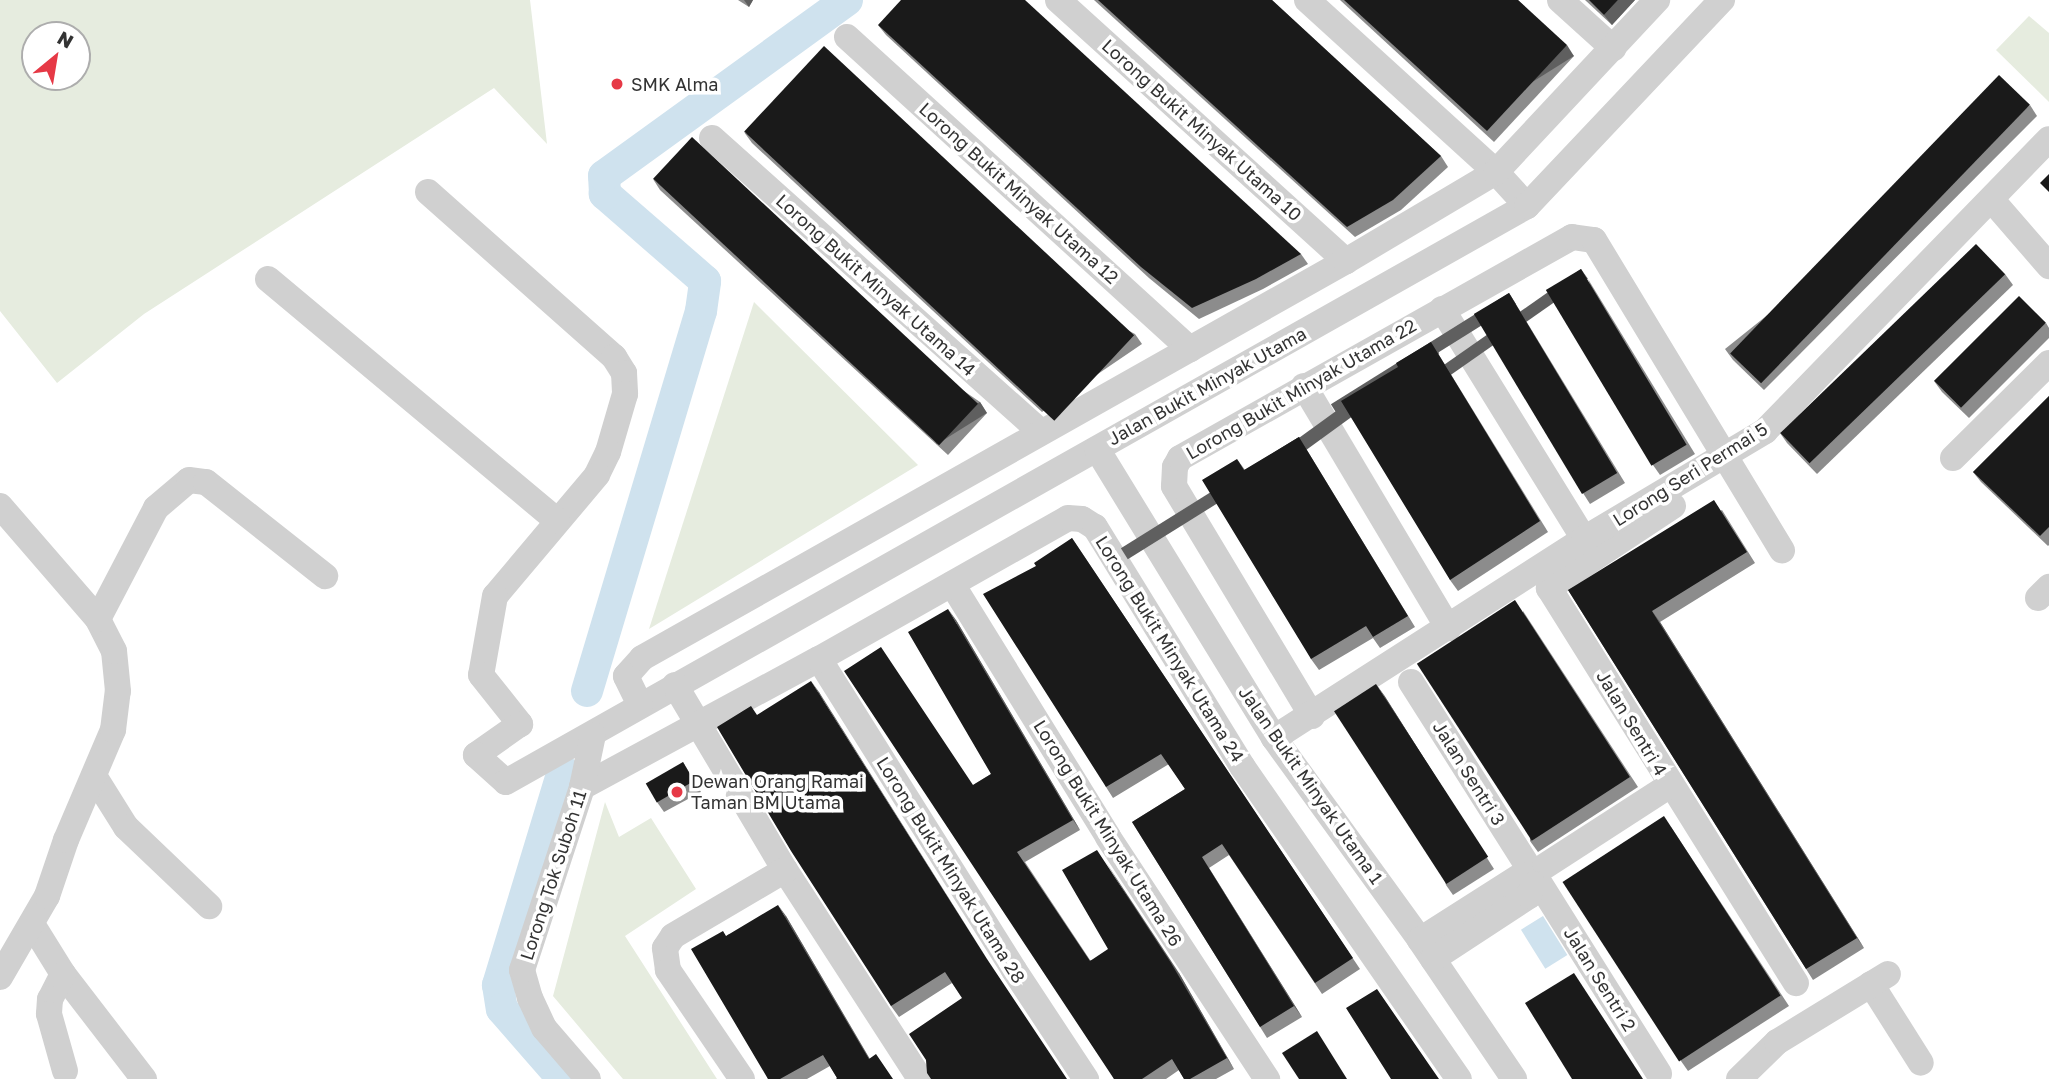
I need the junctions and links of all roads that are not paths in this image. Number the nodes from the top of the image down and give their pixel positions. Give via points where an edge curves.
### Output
1 (1058, 0) edge
2 (1307, 0) edge
3 (1560, 0) edge
4 (1657, 0) edge
5 (1722, 0) edge
6 (847, 37) dead end
7 (1614, 48) junction
8 (712, 138) dead end
9 (2049, 139) edge
10 (1496, 172) junction
11 (428, 192) dead end
12 (1991, 199) junction
13 (1527, 206) junction
14 (1346, 261) junction
15 (2049, 266) edge
16 (268, 279) dead end
17 (1442, 309) junction
18 (1190, 349) junction
19 (2049, 363) edge
20 (1304, 386) junction
21 (1040, 432) junction
22 (1097, 449) junction
23 (1723, 456) junction
24 (1953, 458) dead end
25 (0, 506) edge
26 (1673, 506) dead end
27 (557, 521) junction
28 (1584, 539) junction
29 (1782, 550) dead end
30 (325, 576) dead end
31 (952, 584) junction
32 (98, 619) junction
33 (1448, 628) junction
34 (819, 659) junction
35 (1411, 682) dead end
36 (675, 685) junction
37 (640, 705) junction
38 (1312, 716) junction
39 (698, 724) junction
40 (593, 734) junction
41 (1274, 738) junction
42 (1238, 760) junction
43 (94, 776) junction
44 (1670, 785) junction
45 (582, 787) junction
46 (785, 870) junction
47 (1533, 875) junction
48 (209, 906) dead end
49 (32, 925) junction
50 (1426, 950) junction
51 (63, 974) junction
52 (0, 977) edge
53 (1796, 983) dead end
54 (1921, 1063) dead end
55 (65, 1071) dead end
56 (1659, 1074) dead end
57 (144, 1079) edge
58 (588, 1079) edge
59 (742, 1079) edge
60 (920, 1079) edge
61 (1086, 1079) edge
62 (1267, 1079) edge
63 (1459, 1079) edge
64 (1514, 1079) edge
65 (1739, 1079) edge

1 - 14 street, Lorong Bukit Minyak Utama 10
2 - 10 street
3 - 7 street
4 - 7 street
5 - 13 street, Jalan Bukit Minyak Utama
6 - 18 street, Lorong Bukit Minyak Utama 12
7 - 10 street
8 - 21 street, Lorong Bukit Minyak Utama 14
9 - 12 street, Lorong Seri Permai 5
10 - 13 street
10 - 14 street
11 - 27 street via 614,357 624,373 625,394 608,452 597,475
12 - 15 street
12 - 23 street, Lorong Seri Permai 5 via 1765,431
13 - 22 street, Jalan Bukit Minyak Utama
14 - 18 street
16 - 27 street
17 - 20 street, Lorong Bukit Minyak Utama 22
17 - 23 street, Lorong Bukit Minyak Utama 22 via 1583,238
17 - 28 street
18 - 21 street
19 - 24 street
20 - 33 street
20 - 38 street, Lorong Bukit Minyak Utama 22 via 1187,452 1173,477
21 - 37 street via 642,657 626,676
22 - 36 street, Jalan Bukit Minyak Utama
22 - 41 street, Jalan Bukit Minyak Utama 1
23 - 28 street, Lorong Seri Permai 5
23 - 29 street
25 - 32 street
26 - 44 street, Jalan Sentri 4 via 1549,587
27 - 40 street, Jalan Bukit Minyak Utama via 495,596 481,675 520,724 476,755 506,782
28 - 33 street, Lorong Seri Permai 5
30 - 32 street via 206,482 189,480 156,508
31 - 34 street, Lorong Bukit Minyak Utama 24
31 - 42 street, Lorong Bukit Minyak Utama 24 via 1068,518 1082,519 1095,527
31 - 62 street, Lorong Bukit Minyak Utama 26 via 1108,837
32 - 43 street via 114,651 118,691 113,730
33 - 38 street, Lorong Seri Permai 5
34 - 39 street, Lorong Bukit Minyak Utama 24
34 - 61 street, Lorong Bukit Minyak Utama 28
35 - 47 street, Jalan Sentri 3
36 - 37 street, Jalan Bukit Minyak Utama
36 - 39 street
37 - 40 street, Jalan Bukit Minyak Utama
38 - 41 street, Lorong Seri Permai 5
39 - 45 street, Lorong Bukit Minyak Utama 24
39 - 46 street
40 - 45 street, Lorong Tok Suboh 11
41 - 42 street, Lorong Seri Permai 5
41 - 50 street, Jalan Bukit Minyak Utama 1
42 - 63 street, Lorong Bukit Minyak Utama 24
43 - 48 street via 126,827
43 - 49 street
44 - 47 street
44 - 53 street, Jalan Sentri 4
45 - 58 street, Lorong Tok Suboh 11 via 522,970 544,1028
46 - 59 street via 673,936 665,948 668,970
46 - 60 street
47 - 50 street
47 - 56 street, Jalan Sentri 2
49 - 51 street
49 - 52 street
50 - 64 street, Jalan Bukit Minyak Utama 1
51 - 55 street via 50,999 49,1014
51 - 57 street
54 - 65 street via 1880,979 1777,1042

